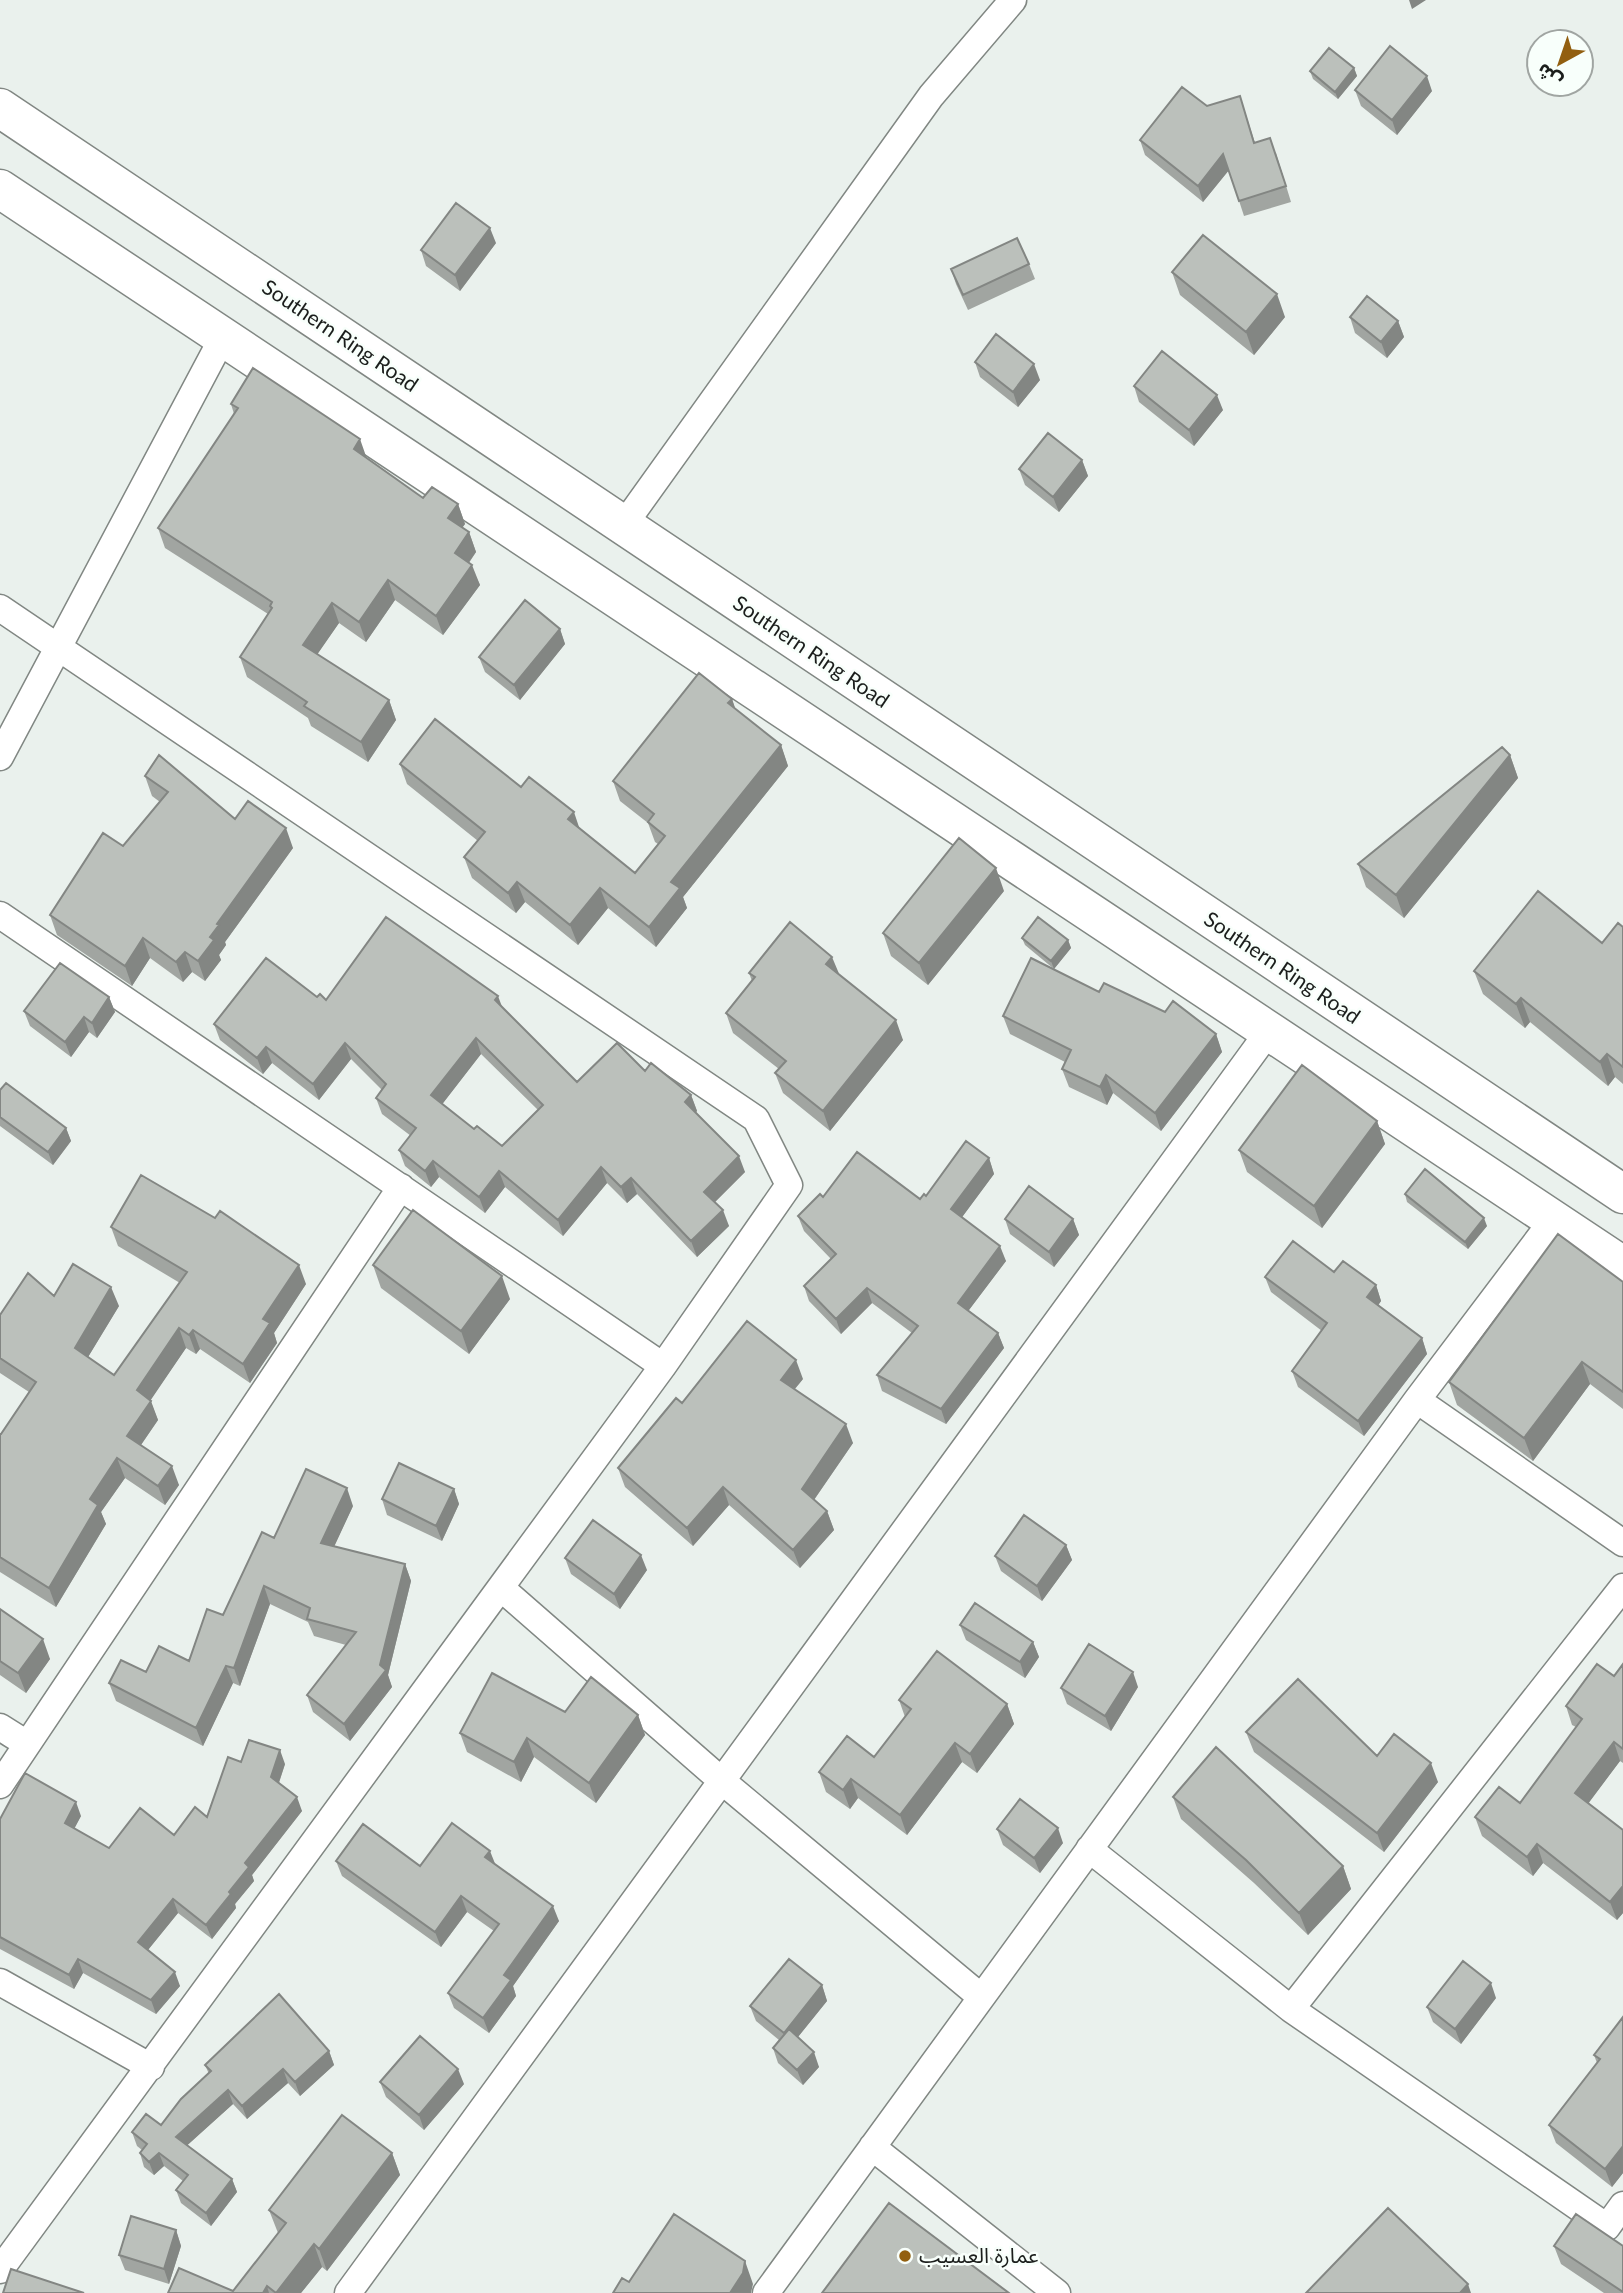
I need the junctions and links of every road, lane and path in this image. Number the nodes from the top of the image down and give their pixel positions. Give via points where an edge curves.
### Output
1 (1013, 0) edge
2 (0, 108) edge
3 (0, 188) edge
4 (223, 337) junction
5 (623, 526) junction
6 (0, 608) edge
7 (59, 645) junction
8 (0, 757) edge
9 (0, 915) edge
10 (1269, 1031) junction
11 (401, 1187) junction
12 (1623, 1194) edge
13 (1553, 1220) junction
14 (1623, 1266) edge
15 (663, 1366) junction
16 (1417, 1400) junction
17 (1623, 1543) edge
18 (1623, 1587) edge
19 (501, 1588) junction
20 (0, 1727) edge
21 (27, 1744) junction
22 (722, 1781) junction
23 (0, 1785) edge
24 (1089, 1849) junction
25 (0, 1982) edge
26 (981, 1997) junction
27 (1291, 2010) junction
28 (151, 2067) junction
29 (872, 2147) junction
30 (1623, 2205) edge
31 (0, 2270) edge
32 (348, 2293) edge
33 (766, 2293) edge
34 (1057, 2293) edge

1 - 5 street via 931,96
2 - 5 main road, Southern Ring Road
3 - 4 main road
4 - 7 street
4 - 10 main road
5 - 12 main road, Southern Ring Road
6 - 7 street
7 - 8 street
7 - 15 street via 756,1119 789,1185
9 - 11 street
10 - 13 main road
10 - 22 street
11 - 15 street
11 - 21 street
13 - 14 main road
13 - 16 street
15 - 19 street
16 - 17 street
16 - 24 street
18 - 27 street
19 - 22 street
19 - 28 street
20 - 21 street
21 - 23 street
22 - 26 street
22 - 32 street
24 - 26 street
24 - 27 street
25 - 28 street
26 - 29 street
27 - 30 street via 1607,2227
28 - 31 street
29 - 33 street
29 - 34 street

